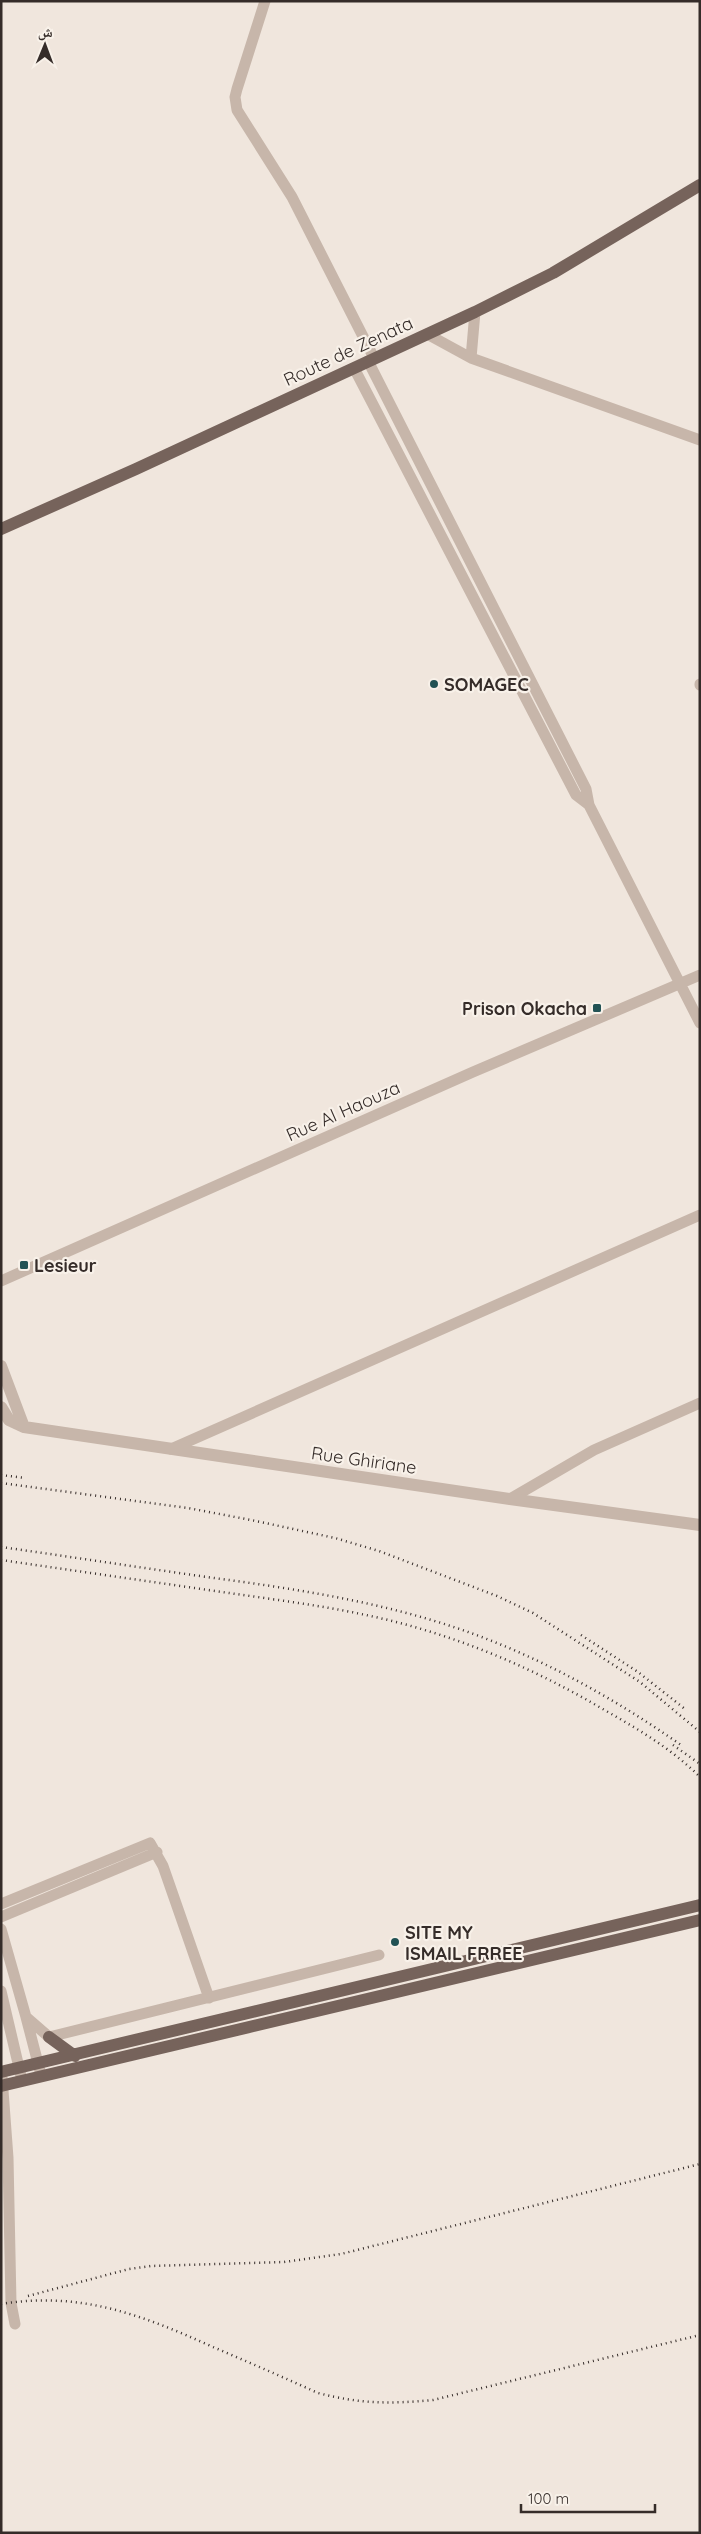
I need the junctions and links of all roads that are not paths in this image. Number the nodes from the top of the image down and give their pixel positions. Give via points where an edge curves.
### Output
1 (265, 1) edge
2 (700, 185) edge
3 (475, 312) junction
4 (427, 334) junction
5 (373, 358) junction
6 (472, 358) junction
7 (354, 368) junction
8 (700, 440) edge
9 (1, 529) edge
10 (589, 805) junction
11 (700, 975) edge
12 (680, 984) junction
13 (700, 1023) edge
14 (700, 1215) edge
15 (1, 1282) edge
16 (1, 1366) edge
17 (700, 1403) edge
18 (1, 1407) edge
19 (24, 1427) junction
20 (171, 1449) junction
21 (510, 1499) junction
22 (700, 1525) edge
23 (156, 1852) junction
24 (1, 1904) edge
25 (700, 1905) edge
26 (1, 1917) edge
27 (700, 1920) edge
28 (1, 1929) edge
29 (379, 1955) dead end
30 (1, 1991) edge
31 (209, 1998) junction
32 (26, 2017) junction
33 (49, 2037) junction
34 (74, 2056) junction
35 (38, 2064) junction
36 (20, 2068) junction
37 (1, 2072) edge
38 (42, 2078) junction
39 (23, 2082) junction
40 (2, 2086) edge
41 (15, 2324) dead end

1 - 5 street via 235,98 238,110 288,190 348,307 357,317
2 - 3 main road, Route de Zenata via 553,273
3 - 4 main road, Route de Zenata
3 - 6 street
4 - 5 main road, Route de Zenata
4 - 6 street
5 - 7 main road, Route de Zenata
5 - 10 street via 586,788
6 - 8 street
7 - 9 main road, Route de Zenata
7 - 10 street via 576,795
10 - 12 street
11 - 12 street, Rue Al Haouza
12 - 13 street
12 - 15 street, Rue Al Haouza via 455,1080
14 - 20 street
16 - 19 street
17 - 21 street via 594,1450
18 - 19 street via 9,1420
19 - 20 street, Rue Ghiriane
20 - 21 street, Rue Ghiriane
21 - 22 street, Rue Ghiriane
23 - 24 street via 152,1844 145,1843
23 - 26 street
23 - 31 street
25 - 34 main road
27 - 38 main road
28 - 32 street
29 - 31 street
30 - 36 street
31 - 33 street
32 - 33 street
32 - 35 street
33 - 34 main road
34 - 35 main road
35 - 36 main road
35 - 38 street
36 - 37 main road
36 - 39 street
37 - 40 street
38 - 39 main road
39 - 40 main road
40 - 41 street via 11,2227 11,2303

